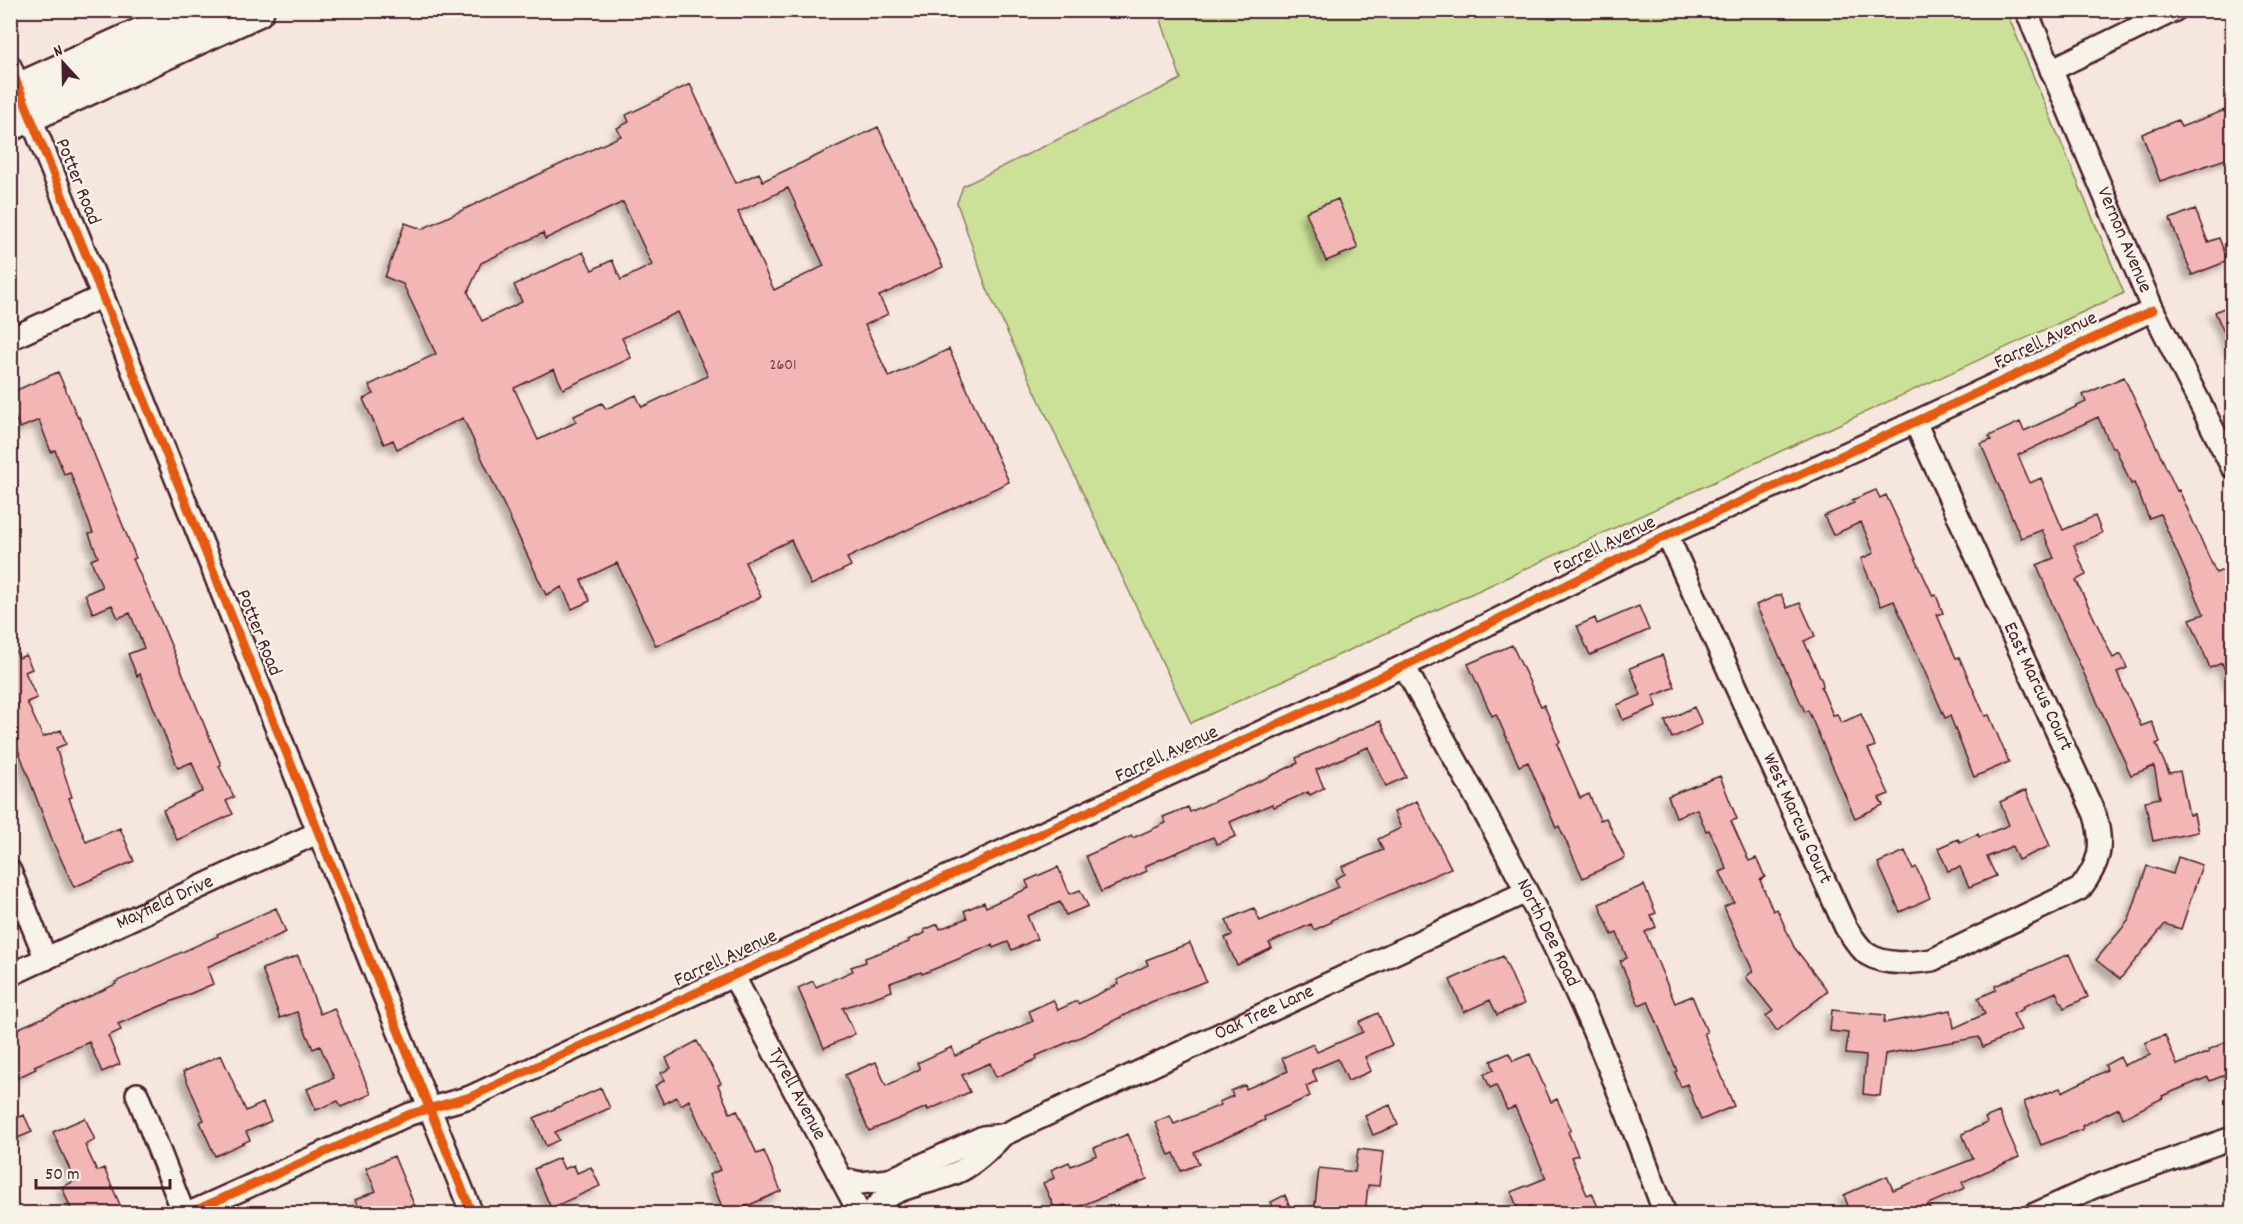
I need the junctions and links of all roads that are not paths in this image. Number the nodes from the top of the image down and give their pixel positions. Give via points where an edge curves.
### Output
1 (196, 10) edge
2 (257, 10) edge
3 (2026, 10) edge
4 (2175, 10) edge
5 (2051, 70) junction
6 (16, 98) edge
7 (103, 296) junction
8 (2153, 310) junction
9 (10, 339) edge
10 (1915, 422) junction
11 (2230, 459) edge
12 (1667, 535) junction
13 (1404, 666) junction
14 (319, 832) junction
15 (10, 871) edge
16 (1526, 892) junction
17 (2016, 921) joint
18 (46, 959) junction
19 (10, 975) edge
20 (733, 975) junction
21 (137, 1094) dead end
22 (430, 1108) junction
23 (1003, 1135) junction
24 (2232, 1138) edge
25 (843, 1179) junction
26 (186, 1214) edge
27 (472, 1214) edge
28 (860, 1214) edge
29 (871, 1214) edge
30 (1665, 1214) edge
31 (2035, 1214) edge

1 - 6 main road
2 - 6 main road
3 - 5 street, Vernon Avenue
4 - 5 street
5 - 8 street, Vernon Avenue
6 - 7 street, Potter Road
7 - 9 street
7 - 14 street, Potter Road
8 - 10 street, Farrell Avenue
8 - 11 street, Vernon Avenue
10 - 12 street, Farrell Avenue
10 - 17 street, East Marcus Court via 2095,815 2101,837 2093,872 2080,889
12 - 13 street, Farrell Avenue
12 - 17 street, West Marcus Court via 1846,928 1867,954 1908,964 1932,960
13 - 16 street, North Dee Road
13 - 20 street, Farrell Avenue
14 - 18 street, Mayfield Drive
14 - 22 street, Potter Road
15 - 18 street
16 - 23 street, Oak Tree Lane
16 - 30 street, North Dee Road via 1575,990 1629,1116
18 - 19 street, Mayfield Drive
20 - 22 street, Farrell Avenue via 470,1097
20 - 25 street, Tyrell Avenue
21 - 26 street
22 - 26 street, Farrell Avenue
22 - 27 street, Potter Road
23 - 25 street, Oak Tree Lane via 983,1137 889,1180 860,1183
23 - 29 street, Oak Tree Lane via 962,1170 897,1192
24 - 31 street via 2094,1187
25 - 28 street, Tyrell Avenue

